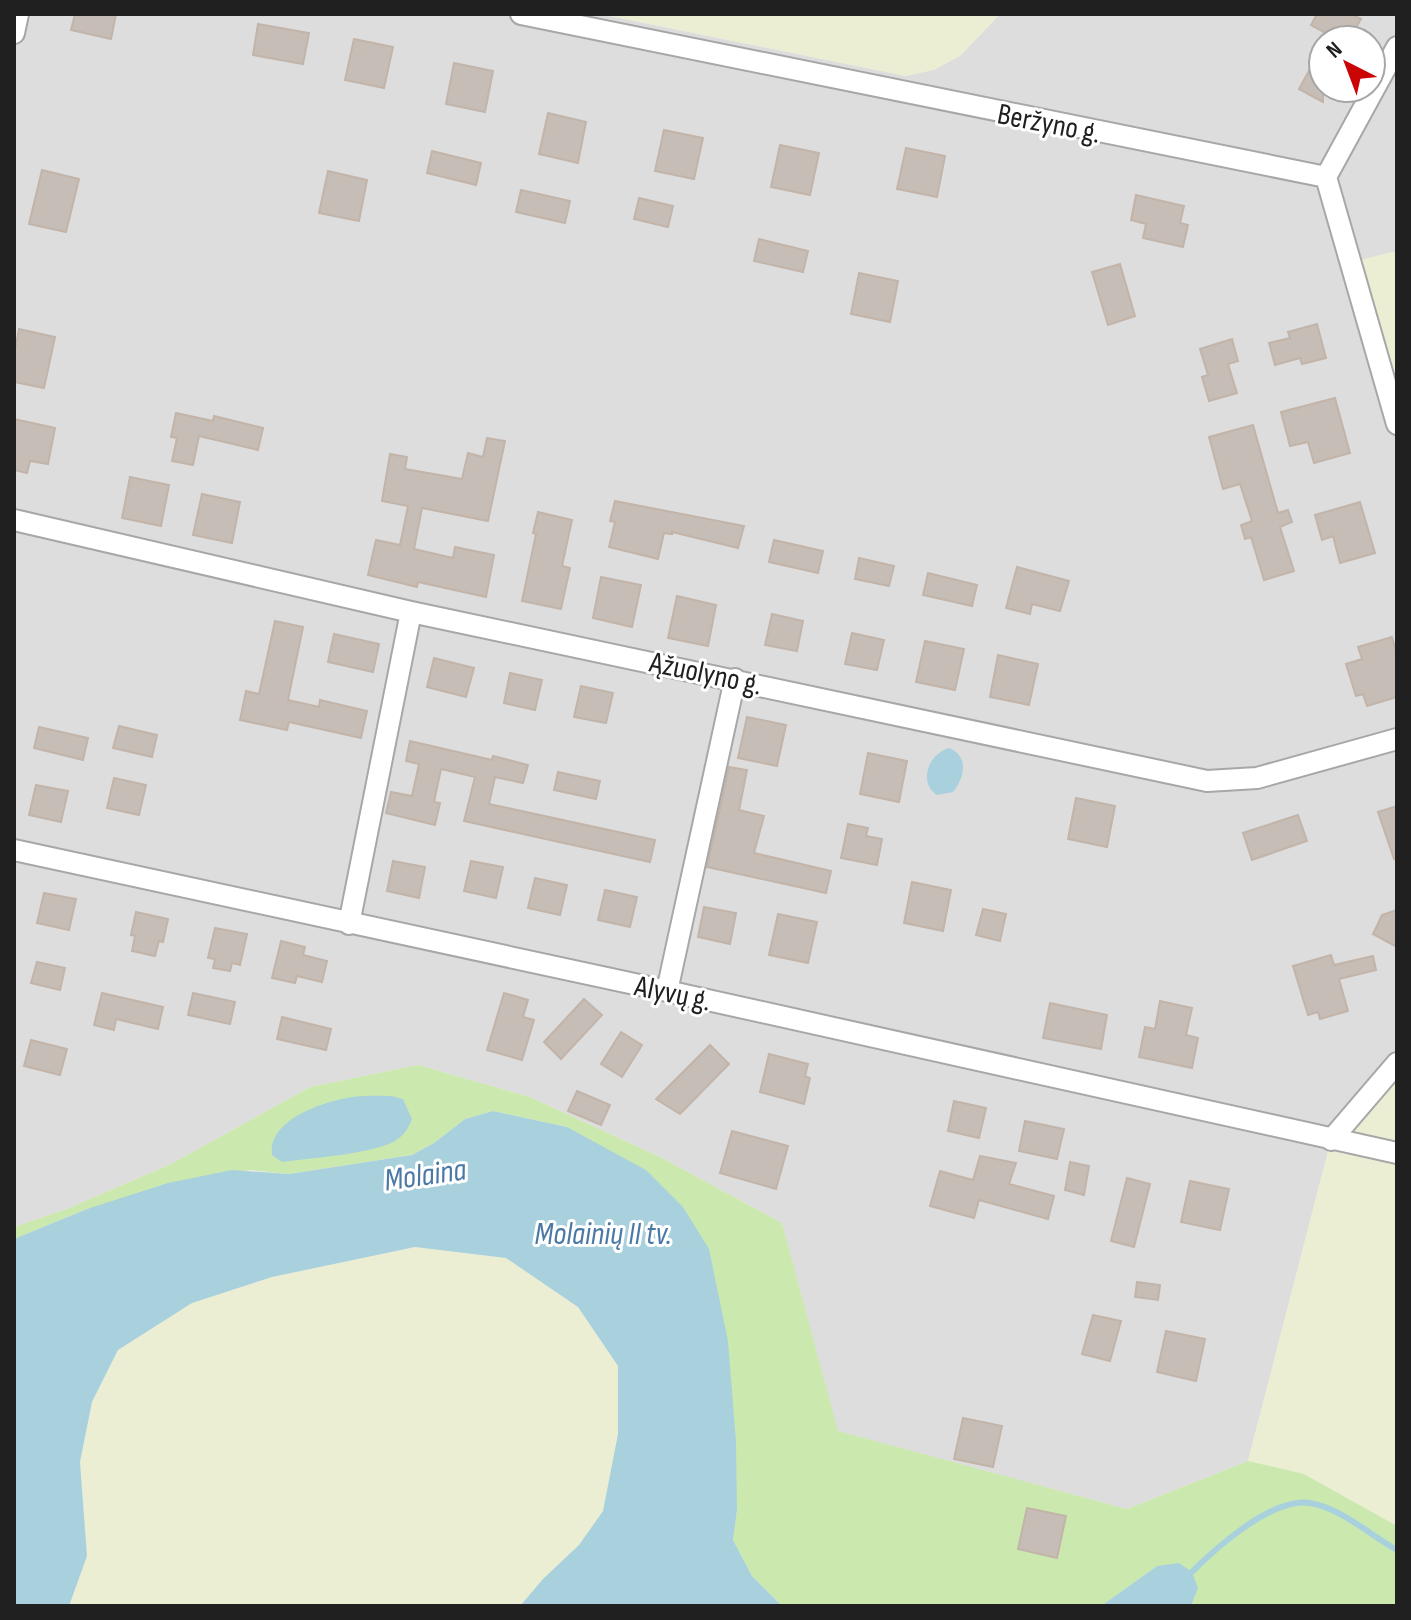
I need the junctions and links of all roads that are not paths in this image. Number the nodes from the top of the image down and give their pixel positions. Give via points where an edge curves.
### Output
1 (18, 14) edge
2 (521, 14) edge
3 (14, 33) edge
4 (1397, 47) edge
5 (1326, 177) junction
6 (1397, 424) edge
7 (14, 520) edge
8 (411, 612) junction
9 (735, 679) junction
10 (1397, 739) edge
11 (14, 850) edge
12 (349, 924) junction
13 (667, 991) junction
14 (1397, 1063) edge
15 (1331, 1140) junction
16 (1397, 1153) edge

1 - 3 street
2 - 5 street, Beržyno g.
4 - 5 street
5 - 6 street
7 - 8 street, Ąžuolyno g.
8 - 9 street, Ąžuolyno g.
8 - 12 street
9 - 10 street, Ąžuolyno g. via 1207,781 1257,778
9 - 13 street
11 - 12 street, Alyvų g.
12 - 13 street, Alyvų g.
13 - 15 street, Alyvų g.
14 - 15 street
15 - 16 street, Alyvų g.

